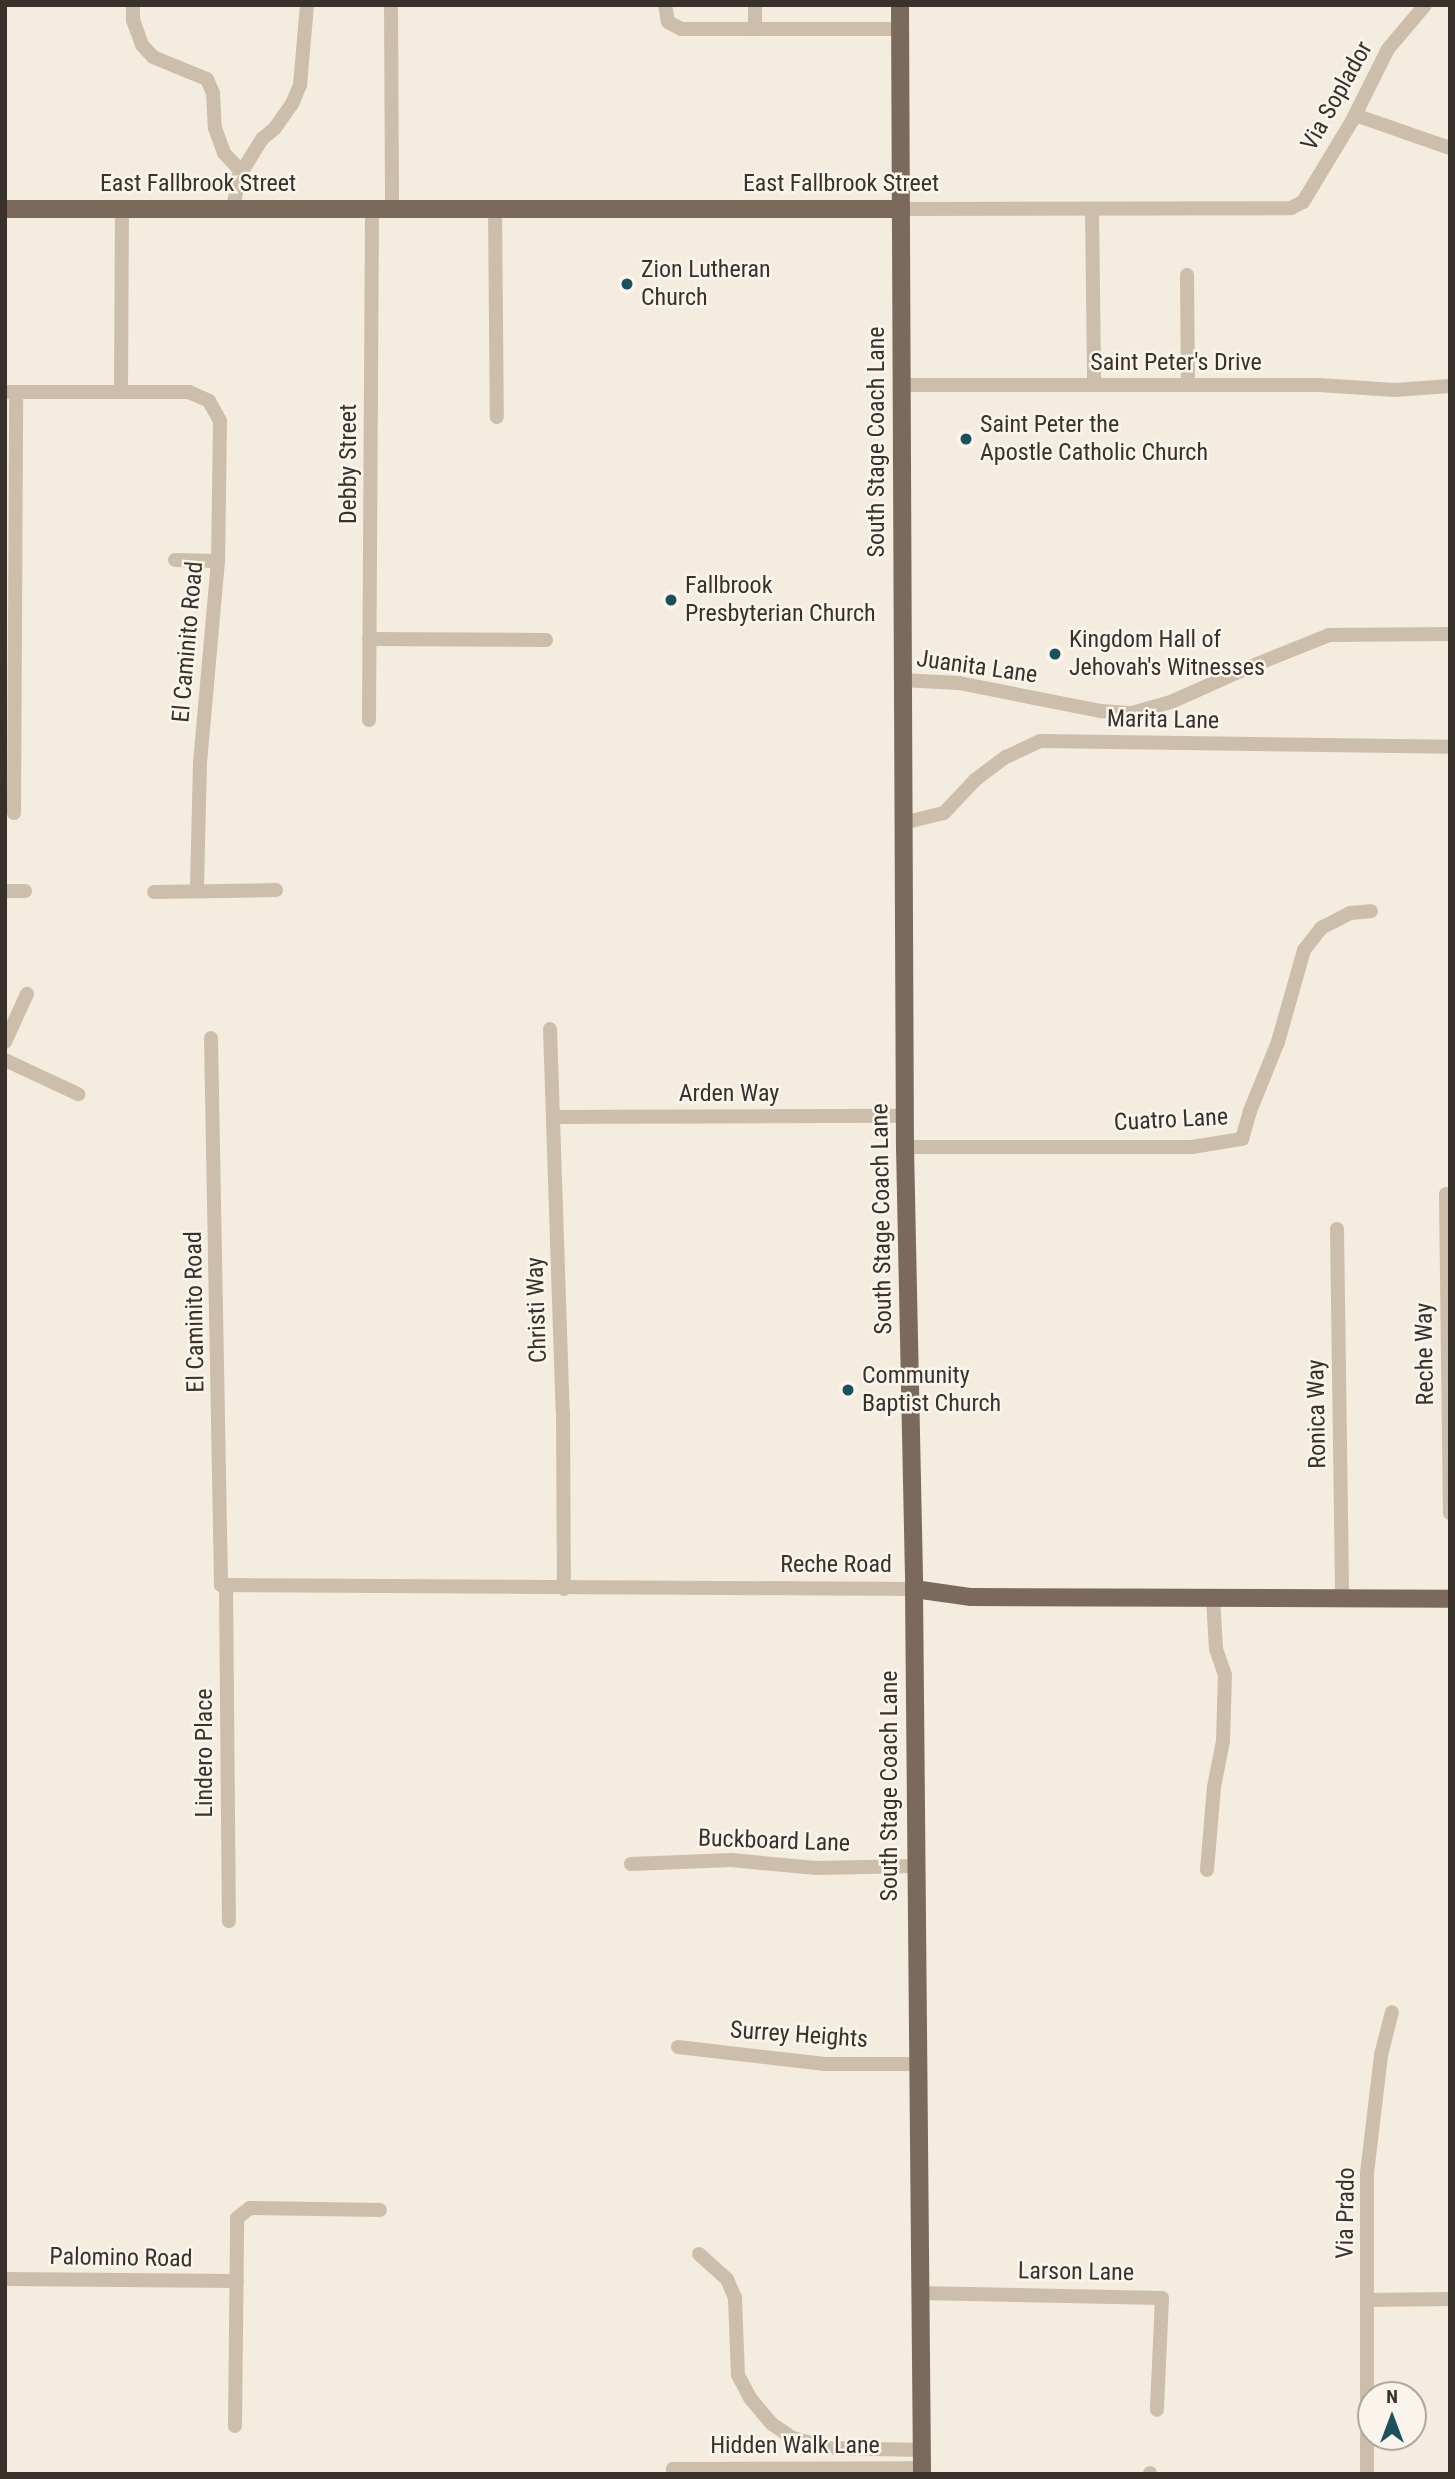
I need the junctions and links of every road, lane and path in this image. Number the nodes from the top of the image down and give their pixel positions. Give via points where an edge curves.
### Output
1 (133, 5) edge
2 (307, 5) edge
3 (391, 5) edge
4 (665, 5) edge
5 (755, 5) edge
6 (900, 5) edge
7 (1425, 5) edge
8 (755, 29) junction
9 (900, 29) junction
10 (1355, 115) junction
11 (1450, 148) edge
12 (242, 172) junction
13 (233, 208) junction
14 (372, 208) junction
15 (495, 208) junction
16 (1291, 208) joint
17 (5, 209) edge
18 (122, 209) junction
19 (392, 209) junction
20 (901, 209) junction
21 (1092, 209) junction
22 (1187, 275) dead end
23 (901, 385) junction
24 (1094, 385) junction
25 (1188, 385) junction
26 (1450, 386) edge
27 (121, 390) junction
28 (10, 392) edge
29 (498, 417) dead end
30 (175, 560) dead end
31 (218, 561) junction
32 (1450, 634) edge
33 (369, 639) junction
34 (546, 640) dead end
35 (901, 680) junction
36 (369, 720) dead end
37 (1450, 747) edge
38 (14, 813) dead end
39 (903, 823) junction
40 (197, 890) junction
41 (276, 890) dead end
42 (5, 891) edge
43 (25, 891) dead end
44 (154, 892) dead end
45 (1371, 911) dead end
46 (27, 994) dead end
47 (550, 1029) dead end
48 (211, 1038) dead end
49 (5, 1042) edge
50 (5, 1060) edge
51 (78, 1094) dead end
52 (905, 1116) junction
53 (553, 1117) junction
54 (905, 1147) junction
55 (1446, 1194) dead end
56 (1337, 1229) dead end
57 (1450, 1513) edge
58 (224, 1585) junction
59 (564, 1588) junction
60 (914, 1589) junction
61 (1213, 1597) junction
62 (1342, 1597) junction
63 (1450, 1599) edge
64 (631, 1864) dead end
65 (915, 1866) junction
66 (1207, 1870) dead end
67 (229, 1921) dead end
68 (1392, 2012) dead end
69 (678, 2047) dead end
70 (917, 2064) junction
71 (380, 2210) dead end
72 (699, 2254) dead end
73 (5, 2279) edge
74 (237, 2281) junction
75 (919, 2293) junction
76 (1450, 2299) edge
77 (1367, 2300) junction
78 (1157, 2410) dead end
79 (235, 2426) dead end
80 (921, 2464) edge
81 (673, 2474) edge
82 (1367, 2474) edge

1 - 12 street, East Fallbrook Street via 142,45 153,57 206,79 224,153
2 - 12 street via 300,85 292,104
3 - 19 street
4 - 8 street via 668,22 681,29
5 - 8 street
6 - 9 main road, South Stage Coach Lane
7 - 10 street, Via Soplador via 1388,49
8 - 9 street
9 - 20 main road, South Stage Coach Lane
10 - 11 street
10 - 16 street, Via Soplador via 1303,202
12 - 13 street
13 - 14 main road, East Fallbrook Street
13 - 18 main road, East Fallbrook Street
14 - 19 main road, East Fallbrook Street
14 - 33 street, Debby Street
15 - 19 main road, East Fallbrook Street
15 - 20 main road, East Fallbrook Street
15 - 29 street
16 - 21 street, East Fallbrook Street
17 - 18 main road, East Fallbrook Street
18 - 27 street
20 - 21 street, East Fallbrook Street
20 - 23 main road, South Stage Coach Lane
21 - 24 street
22 - 25 street
23 - 24 street, Saint Peter's Drive
23 - 35 main road, South Stage Coach Lane
24 - 25 street, Saint Peter's Drive
25 - 26 street, Saint Peter's Drive via 1395,390
27 - 28 street
27 - 31 street, El Caminito Road via 189,392 209,401 220,421
28 - 38 street
30 - 31 street
31 - 40 street, El Caminito Road via 200,763
32 - 35 street, Juanita Lane via 1329,635 1171,702 1132,713 959,683
33 - 34 street
33 - 36 street, Debby Street
35 - 39 main road, South Stage Coach Lane
37 - 39 street, Marita Lane via 1041,740 1006,757 975,780 944,813
39 - 52 main road, South Stage Coach Lane
40 - 41 street
40 - 44 street
42 - 43 street
45 - 54 street, Cuatro Lane via 1350,913 1321,928 1304,950 1278,1042 1242,1139 1192,1147
46 - 49 street
47 - 53 street, Christi Way
48 - 58 street, El Caminito Road
50 - 51 street
52 - 53 street, Arden Way
52 - 54 main road, South Stage Coach Lane
53 - 59 street, Christi Way
54 - 60 main road, South Stage Coach Lane
55 - 57 street, Reche Way
56 - 62 street, Ronica Way
58 - 59 street, Reche Road
58 - 67 street, Lindero Place
59 - 60 street, Reche Road
60 - 61 main road, Reche Road via 971,1597
60 - 65 main road, South Stage Coach Lane
61 - 62 main road, Reche Road
61 - 66 street via 1216,1649 1225,1675 1224,1731
62 - 63 main road, Reche Road
64 - 65 street, Buckboard Lane via 731,1860 816,1868
65 - 70 main road, South Stage Coach Lane
68 - 77 street, Via Prado via 1381,2055 1367,2174
69 - 70 street, Surrey Heights via 825,2064
70 - 75 main road, South Stage Coach Lane
71 - 74 street via 250,2208 237,2218
72 - 80 street via 727,2279 735,2298 738,2375 750,2399 772,2424 793,2438 829,2448
73 - 74 street, Palomino Road
74 - 79 street
75 - 78 street, Larson Lane via 1162,2298
75 - 80 main road, South Stage Coach Lane
76 - 77 street
77 - 82 street, Via Prado
80 - 81 street, Hidden Walk Lane via 673,2469

